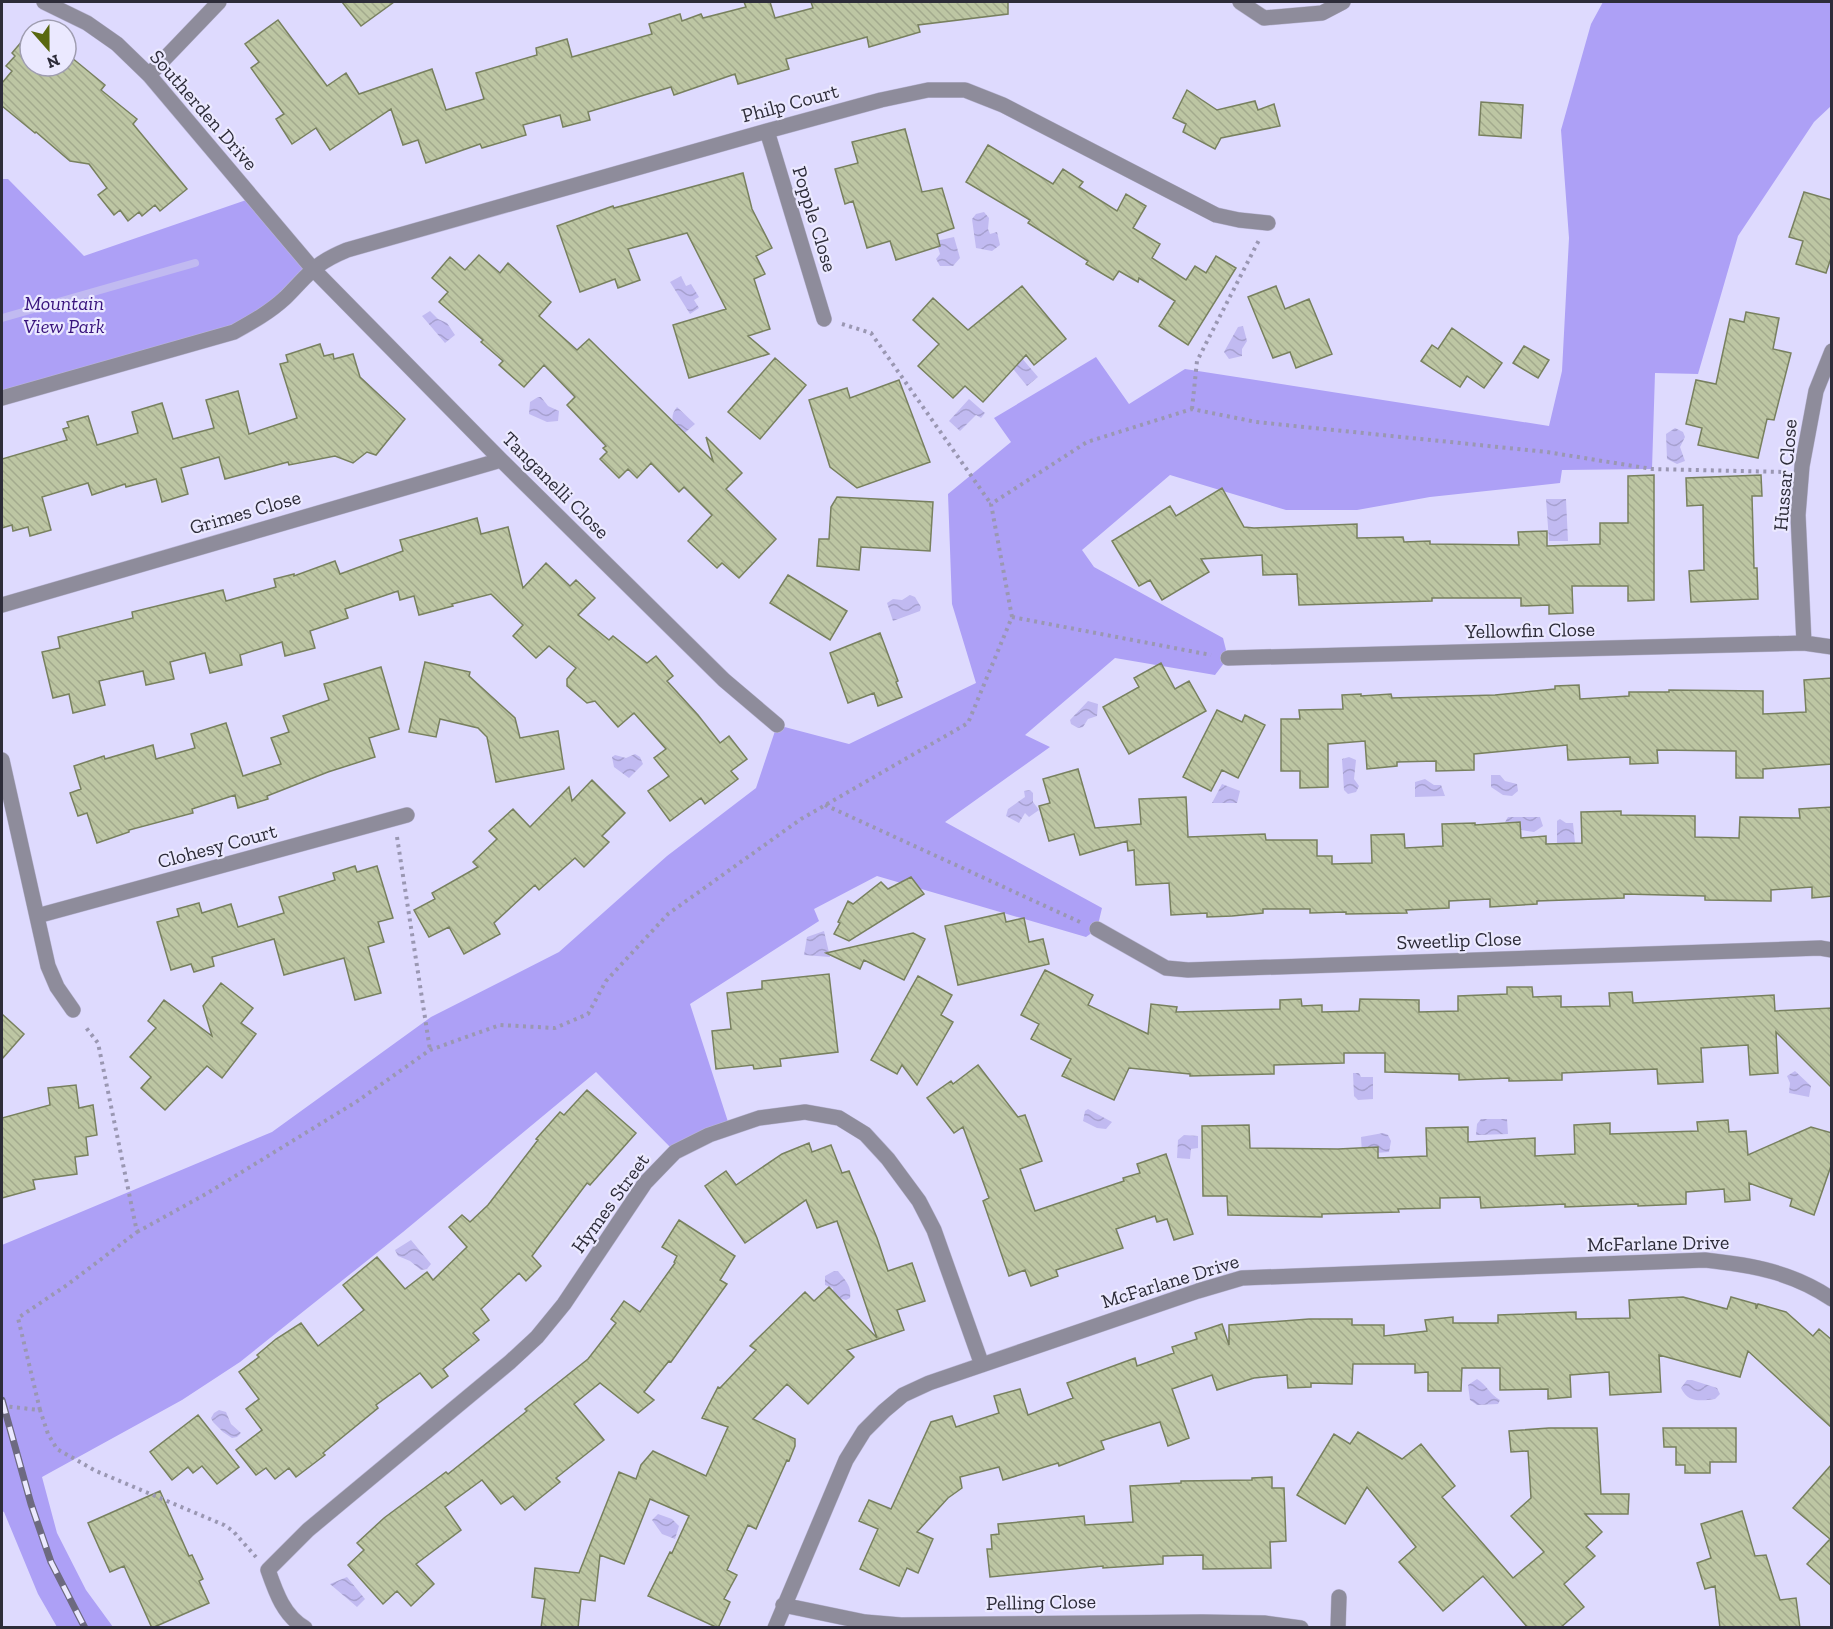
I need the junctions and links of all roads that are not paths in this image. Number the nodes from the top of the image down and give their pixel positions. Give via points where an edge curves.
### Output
1 (44, 2) edge
2 (219, 2) edge
3 (1240, 2) edge
4 (1342, 2) edge
5 (149, 75) junction
6 (767, 131) junction
7 (1268, 223) road end
8 (312, 268) junction
9 (824, 319) road end
10 (1832, 351) edge
11 (2, 398) edge
12 (501, 460) junction
13 (2, 605) edge
14 (1804, 643) junction
15 (1832, 647) edge
16 (1228, 658) road end
17 (777, 724) dead end
18 (2, 760) edge
19 (400, 817) road end
20 (38, 916) junction
21 (1097, 929) road end
22 (1832, 950) edge
23 (73, 1010) road end
24 (1832, 1299) edge
25 (982, 1365) junction
26 (1339, 1597) dead end
27 (783, 1605) junction
28 (305, 1628) edge
29 (775, 1628) edge
30 (1301, 1628) edge
31 (1338, 1628) edge

1 - 5 street, Southerden Drive via 87,22
2 - 5 street
3 - 4 street via 1264,18 1322,13
5 - 8 street, Southerden Drive
6 - 7 street, Philp Court via 928,90 965,90 1003,105 1216,215
6 - 8 street, Philp Court via 347,250
6 - 9 street, Popple Close
8 - 11 street, Philp Court via 284,298 234,332
8 - 12 street, Tanganelli Close
10 - 14 street, Hussar Close via 1816,391 1802,472 1798,515
12 - 13 street, Grimes Close
12 - 17 street, Tanganelli Close via 724,680
14 - 15 street, Yellowfin Close
14 - 16 street, Yellowfin Close
18 - 20 street
19 - 20 street, Clohesy Court
20 - 23 street via 48,966
21 - 22 street, Sweetlip Close via 1166,968 1188,970
24 - 25 street, McFarlane Drive via 1786,1275 1750,1265 1706,1260 1242,1278
25 - 27 street, McFarlane Drive via 903,1395 864,1431 846,1460
25 - 28 street, Hymes Street via 934,1230 919,1201 865,1134 839,1118 805,1112 759,1118 709,1136 675,1152 645,1183 564,1304 537,1337 308,1530 268,1570 279,1599 294,1621
26 - 31 street
27 - 29 street, McFarlane Drive
27 - 30 street, Pelling Close via 865,1622 901,1624 1202,1622

